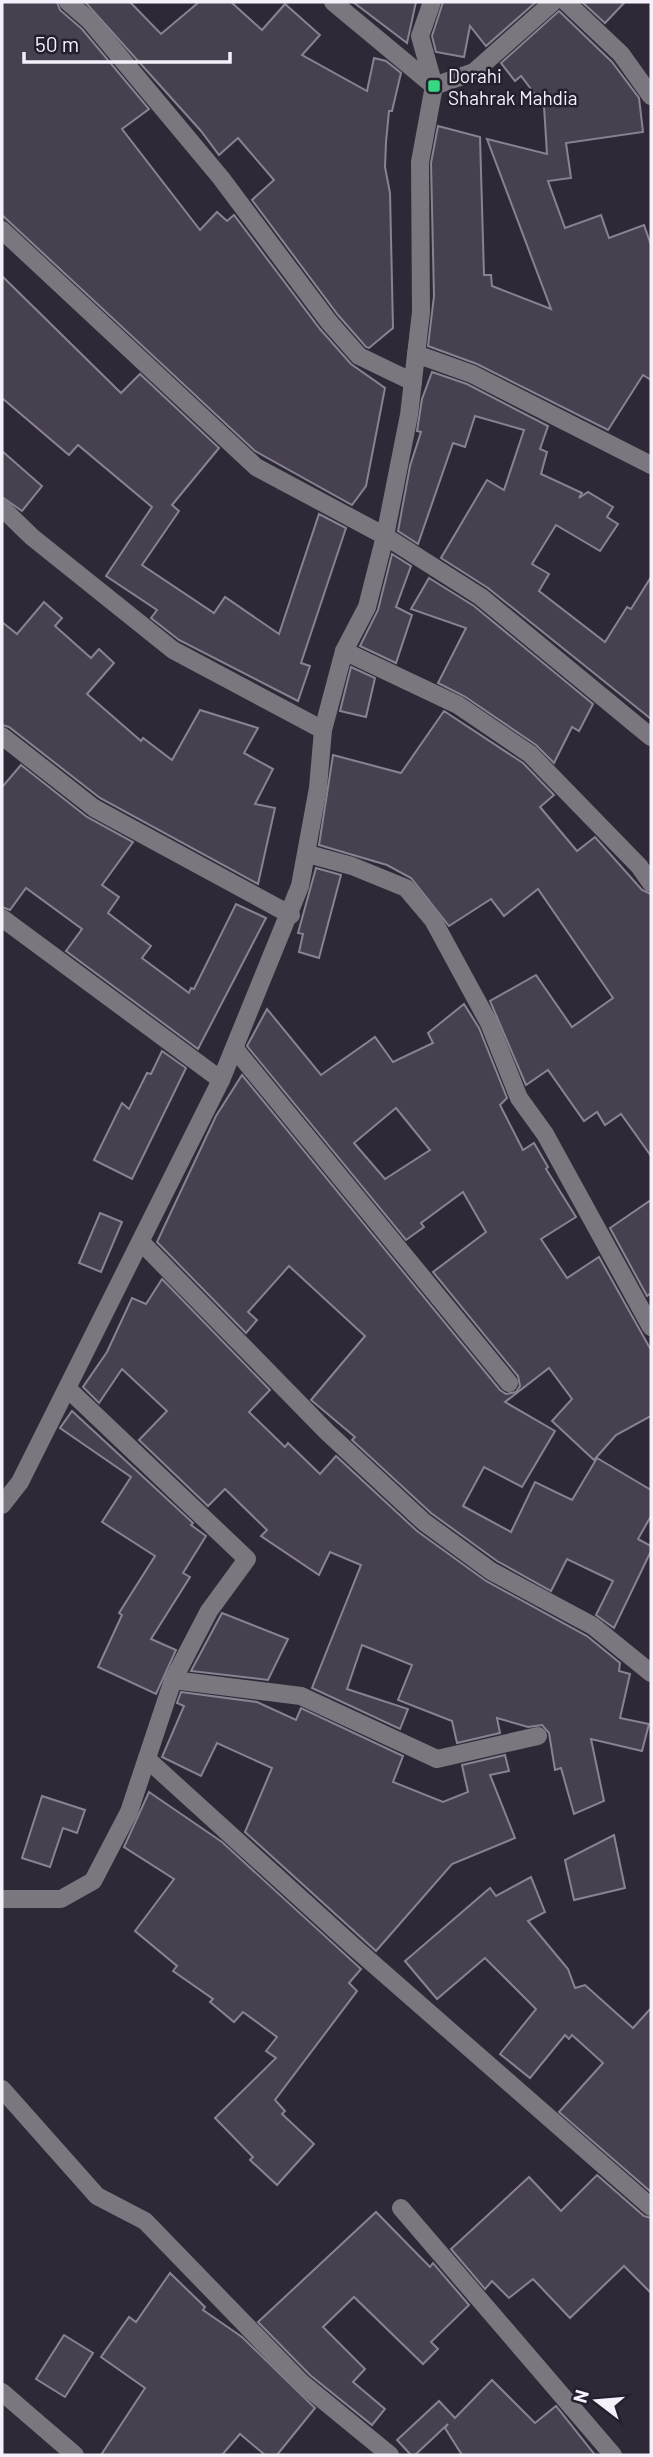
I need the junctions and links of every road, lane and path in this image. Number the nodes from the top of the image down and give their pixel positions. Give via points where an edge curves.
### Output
1 (68, 2) edge
2 (333, 2) edge
3 (432, 2) edge
4 (553, 2) edge
5 (566, 2) edge
6 (434, 86) junction
7 (651, 96) edge
8 (2, 230) edge
9 (416, 354) junction
10 (413, 382) junction
11 (651, 465) edge
12 (2, 508) edge
13 (385, 536) junction
14 (344, 651) junction
15 (323, 730) junction
16 (2, 736) edge
17 (651, 737) edge
18 (308, 854) junction
19 (651, 883) edge
20 (290, 915) junction
21 (2, 918) edge
22 (235, 1049) junction
23 (221, 1080) junction
24 (142, 1243) junction
25 (651, 1327) edge
26 (509, 1383) dead end
27 (68, 1389) junction
28 (2, 1505) edge
29 (651, 1673) edge
30 (173, 1680) junction
31 (538, 1736) dead end
32 (147, 1759) junction
33 (2, 1899) edge
34 (2, 2090) edge
35 (651, 2207) edge
36 (401, 2208) dead end
37 (2, 2392) edge
38 (75, 2455) edge
39 (390, 2455) edge
40 (613, 2455) edge

1 - 10 street via 90,21 221,178 359,356
2 - 6 street
3 - 6 street via 421,36
4 - 6 street via 474,72
5 - 7 street via 621,54
6 - 9 street via 420,162 421,312
8 - 13 street via 256,467
9 - 10 street
9 - 11 street via 472,373
10 - 13 street
12 - 15 street via 173,650
13 - 14 street via 367,607
13 - 17 street via 481,597
14 - 15 street
14 - 19 street via 458,705 530,754
15 - 18 street
16 - 20 street via 94,808
18 - 20 street
18 - 25 street via 406,888 433,920 489,1023 519,1098 545,1134
20 - 22 street
21 - 23 street
22 - 23 street
22 - 26 street
23 - 24 street
24 - 27 street
24 - 29 street via 327,1432 424,1522 491,1571 593,1626
27 - 28 street via 20,1482
27 - 30 street via 247,1559 209,1611
30 - 31 street via 301,1696 437,1759
30 - 32 street
32 - 33 street via 129,1812 93,1881 61,1899
32 - 35 street
34 - 39 street via 97,2196 145,2221 302,2383
36 - 40 street
37 - 38 street

